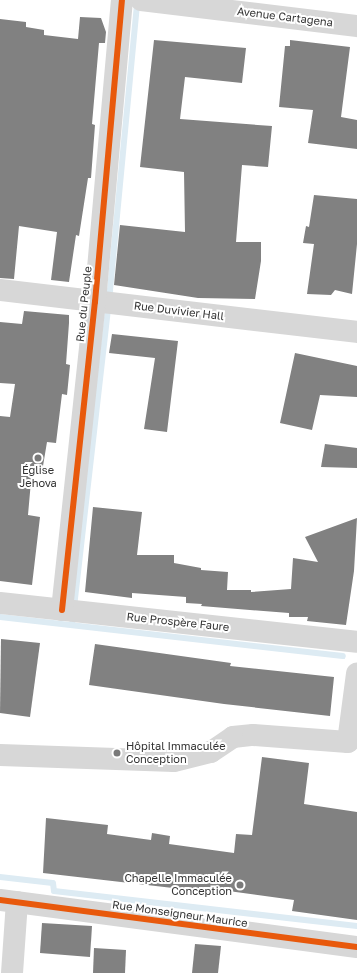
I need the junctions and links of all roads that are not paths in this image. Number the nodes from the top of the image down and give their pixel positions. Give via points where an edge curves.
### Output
1 (122, 0) edge
2 (141, 0) edge
3 (357, 26) edge
4 (0, 290) edge
5 (95, 302) junction
6 (357, 332) edge
7 (0, 603) edge
8 (62, 610) junction
9 (357, 642) edge
10 (357, 674) edge
11 (0, 754) edge
12 (8, 901) edge
13 (357, 947) edge
14 (12, 973) edge

1 - 5 street, Rue du Peuple
2 - 3 street, Avenue Cartagena
4 - 5 street, Rue Duvivier Hall
5 - 6 street, Rue Duvivier Hall
5 - 8 street, Rue du Peuple
7 - 8 street, Rue Prospère Faure
8 - 9 street, Rue Prospère Faure
10 - 11 street via 348,742 253,734 232,737 211,752 174,761
12 - 13 street, Rue Monseigneur Maurice
12 - 14 street

